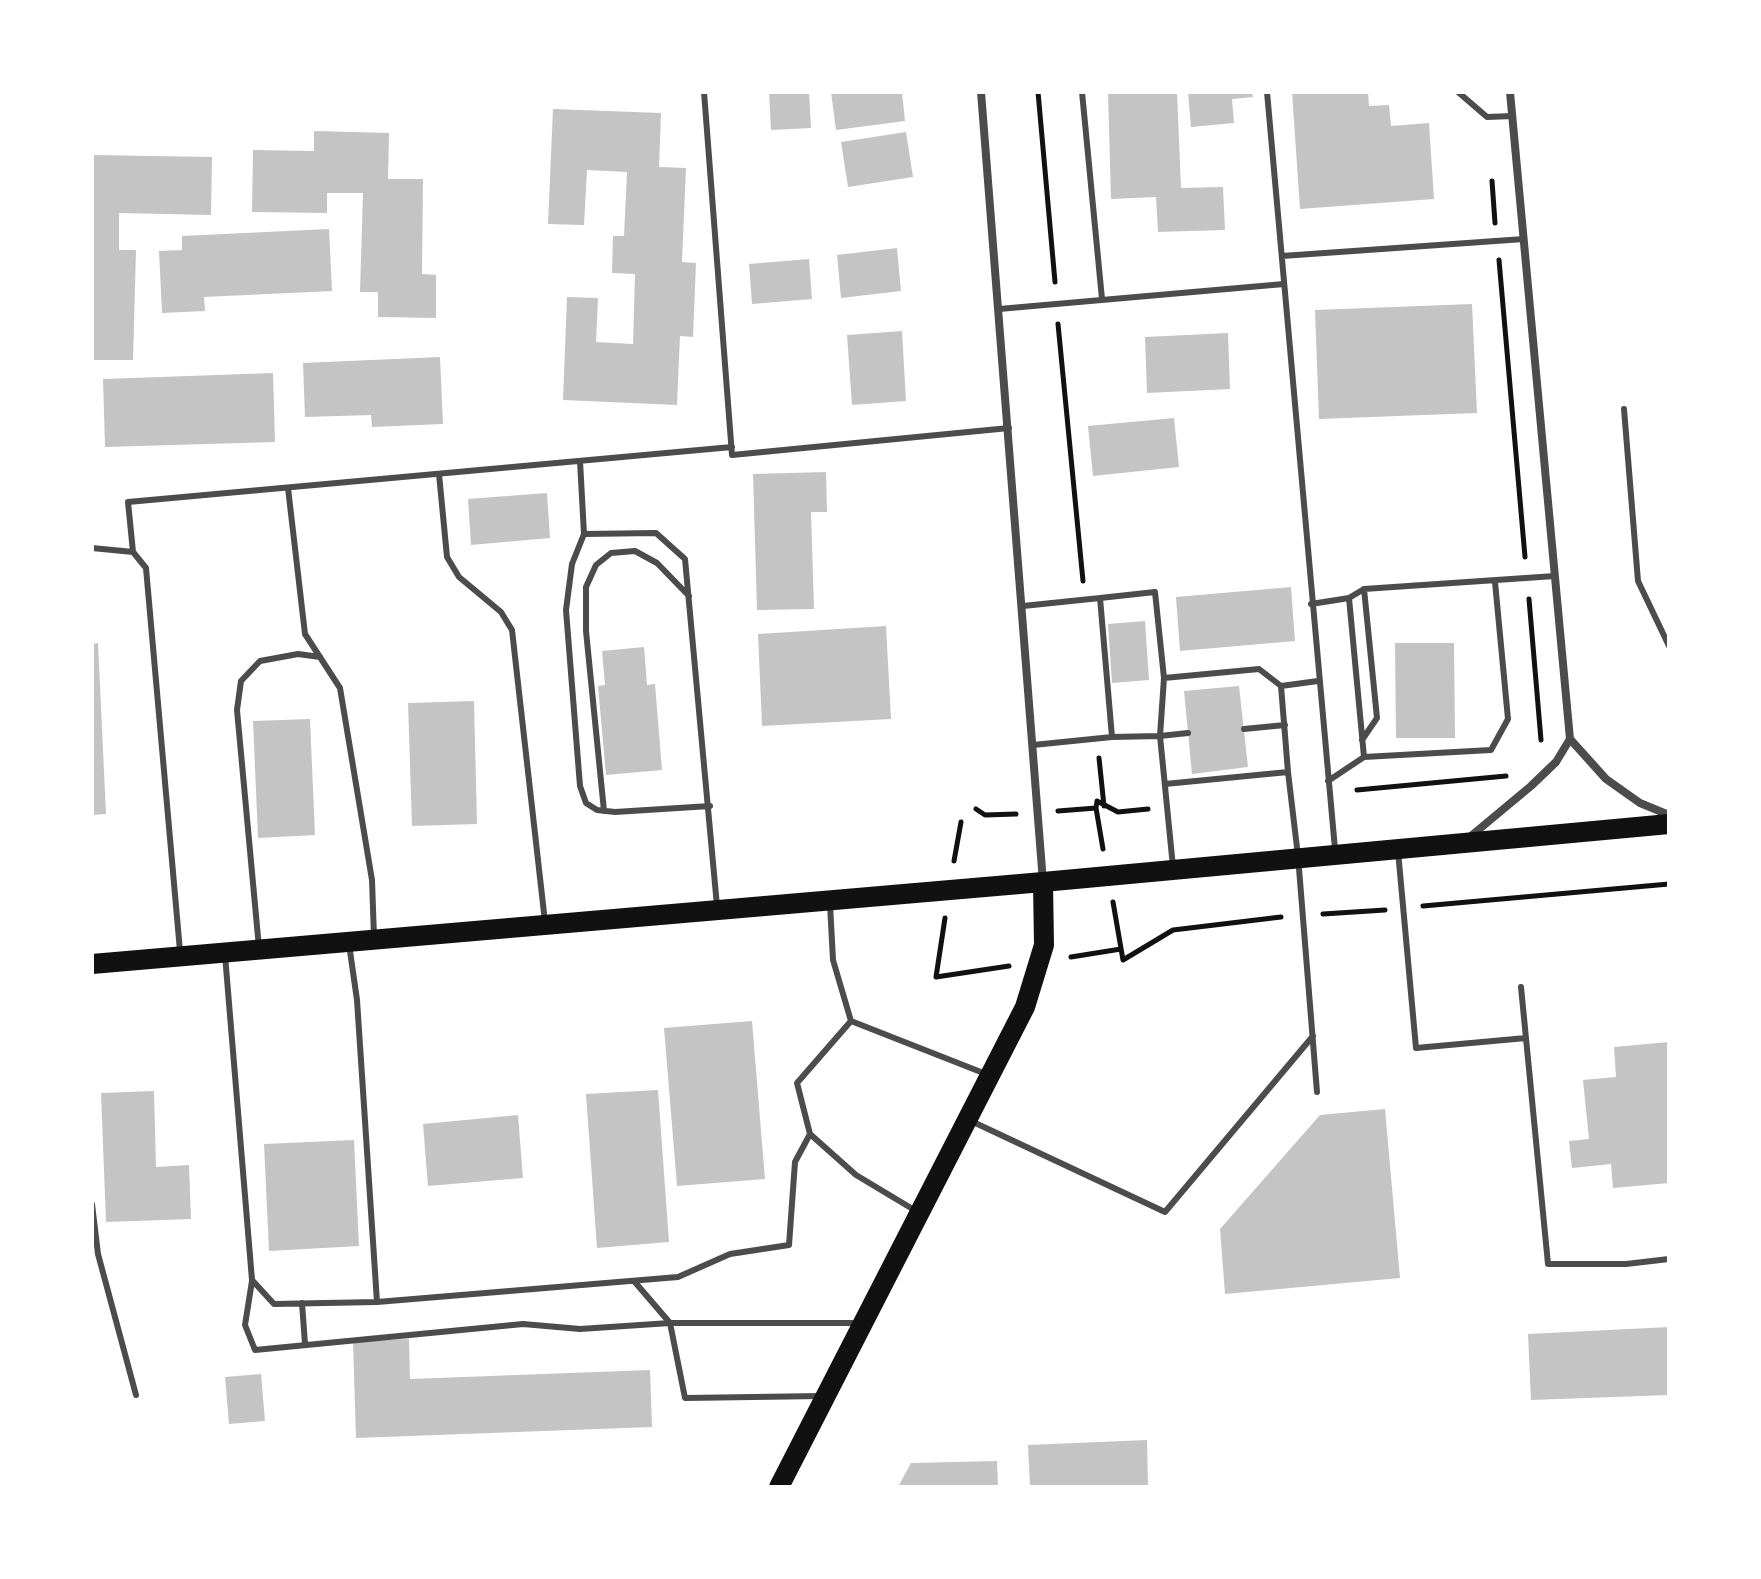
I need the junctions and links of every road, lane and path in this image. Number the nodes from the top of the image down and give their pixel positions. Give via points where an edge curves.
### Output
1 (704, 92) edge
2 (981, 92) edge
3 (1038, 92) edge
4 (1082, 92) edge
5 (1267, 92) edge
6 (1458, 92) edge
7 (1510, 92) edge
8 (1513, 116) junction
9 (1524, 239) junction
10 (1282, 256) junction
11 (1284, 284) junction
12 (1102, 299) junction
13 (1057, 303) junction
14 (999, 309) junction
15 (1624, 409) dead end
16 (1009, 428) junction
17 (732, 447) junction
18 (580, 461) junction
19 (439, 474) junction
20 (288, 488) junction
21 (584, 534) junction
22 (92, 548) edge
23 (133, 552) junction
24 (1555, 576) junction
25 (1495, 582) junction
26 (1364, 589) junction
27 (689, 596) junction
28 (1100, 598) junction
29 (1349, 598) junction
30 (1085, 599) junction
31 (1311, 604) junction
32 (1023, 606) junction
33 (1669, 646) edge
34 (320, 657) junction
35 (1164, 678) junction
36 (1318, 681) junction
37 (1281, 686) junction
38 (1285, 725) junction
39 (1244, 729) dead end
40 (1188, 733) dead end
41 (1160, 736) junction
42 (1112, 737) junction
43 (1570, 739) junction
44 (1098, 740) junction
45 (1362, 740) junction
46 (1033, 745) junction
47 (1364, 757) junction
48 (1288, 772) junction
49 (1328, 781) junction
50 (1165, 784) junction
51 (710, 806) junction
52 (1104, 806) dead end
53 (604, 811) junction
54 (1669, 815) edge
55 (961, 822) dead end
56 (1669, 824) edge
57 (1464, 842) junction
58 (1397, 847) junction
59 (1335, 853) junction
60 (1298, 856) junction
61 (1173, 870) junction
62 (1043, 882) junction
63 (1669, 884) edge
64 (950, 891) junction
65 (830, 900) junction
66 (1404, 908) junction
67 (718, 909) junction
68 (1303, 915) junction
69 (545, 922) junction
70 (374, 937) junction
71 (349, 940) junction
72 (259, 948) junction
73 (1121, 949) dead end
74 (225, 951) junction
75 (181, 955) junction
76 (1123, 960) dead end
77 (1038, 962) junction
78 (92, 964) edge
79 (1521, 987) dead end
80 (851, 1021) junction
81 (1313, 1036) junction
82 (1526, 1038) junction
83 (990, 1075) junction
84 (1317, 1092) dead end
85 (967, 1120) junction
86 (810, 1134) junction
87 (92, 1204) edge
88 (919, 1213) junction
89 (1669, 1259) edge
90 (252, 1280) junction
91 (634, 1281) junction
92 (377, 1302) junction
93 (302, 1303) junction
94 (670, 1323) junction
95 (863, 1323) junction
96 (305, 1344) junction
97 (136, 1395) dead end
98 (826, 1396) junction
99 (779, 1487) edge

1 - 17 lane
2 - 14 street
3 - 13 path
4 - 12 lane
5 - 10 lane
6 - 8 lane via 1487,117
7 - 8 street
8 - 9 street
9 - 10 lane
9 - 24 street
10 - 11 lane
11 - 12 lane
11 - 31 lane
12 - 13 lane
13 - 14 lane
13 - 30 path
14 - 16 street
15 - 33 lane via 1638,581
16 - 17 lane via 732,455
16 - 32 street
17 - 18 lane
18 - 19 lane
18 - 21 lane
19 - 20 lane
19 - 69 lane via 447,557 459,577 501,612 512,630
20 - 23 lane via 128,502
20 - 34 lane via 305,634
21 - 27 lane via 656,533 685,559
21 - 53 lane via 572,564 566,610 580,786 586,803
22 - 23 lane
23 - 75 lane via 146,568
24 - 25 lane
24 - 43 street
25 - 26 lane
25 - 47 lane via 1508,719 1491,750
26 - 29 lane
26 - 45 lane via 1377,718
27 - 51 lane
27 - 53 lane via 657,563 635,551 611,553 596,565 586,587
28 - 30 lane
28 - 35 lane via 1155,592
28 - 42 lane
29 - 31 lane
29 - 45 lane
30 - 32 lane
31 - 36 lane
32 - 46 street
34 - 70 lane via 340,688 372,880
34 - 72 lane via 298,654 260,661 241,681 237,710
35 - 37 lane via 1259,669
35 - 41 lane
36 - 37 lane
36 - 49 lane
37 - 38 lane
38 - 39 lane
38 - 48 lane
40 - 41 lane
41 - 42 lane
41 - 50 lane
42 - 44 lane
43 - 54 street via 1606,779
43 - 57 street via 1556,762
44 - 46 lane
44 - 52 path
45 - 47 lane
46 - 62 street
47 - 49 lane
48 - 50 lane
48 - 60 lane
49 - 59 lane
50 - 61 lane
51 - 53 lane
51 - 67 lane
55 - 64 path
56 - 57 main road
57 - 58 main road
58 - 59 main road
58 - 66 lane
59 - 60 main road
60 - 61 main road
60 - 68 lane
61 - 62 main road
62 - 64 main road
62 - 77 main road via 1044,945
63 - 66 path
64 - 65 main road
64 - 77 path via 936,977
65 - 67 main road
65 - 80 lane via 833,960
66 - 68 path
66 - 82 lane via 1416,1048
67 - 69 main road
68 - 76 path via 1173,930
68 - 81 lane
69 - 70 main road
70 - 71 main road
71 - 72 main road
71 - 92 lane
72 - 74 main road
73 - 77 path
74 - 75 main road
74 - 90 lane
75 - 78 main road
77 - 83 main road via 1025,1007
79 - 82 lane
80 - 83 lane
80 - 86 lane via 797,1083
81 - 84 lane
81 - 85 lane via 1165,1212
82 - 89 lane via 1548,1264
83 - 85 main road
85 - 88 main road
86 - 88 lane via 856,1175
86 - 91 lane via 795,1162 789,1245 730,1254 678,1277
87 - 97 lane via 98,1254
88 - 95 main road
90 - 93 lane via 274,1304
90 - 96 lane via 245,1325 255,1350
91 - 92 lane
91 - 94 lane
92 - 93 lane
93 - 96 lane
94 - 95 lane
94 - 96 lane via 580,1329 523,1324
94 - 98 lane via 685,1398
95 - 98 main road
98 - 99 main road

